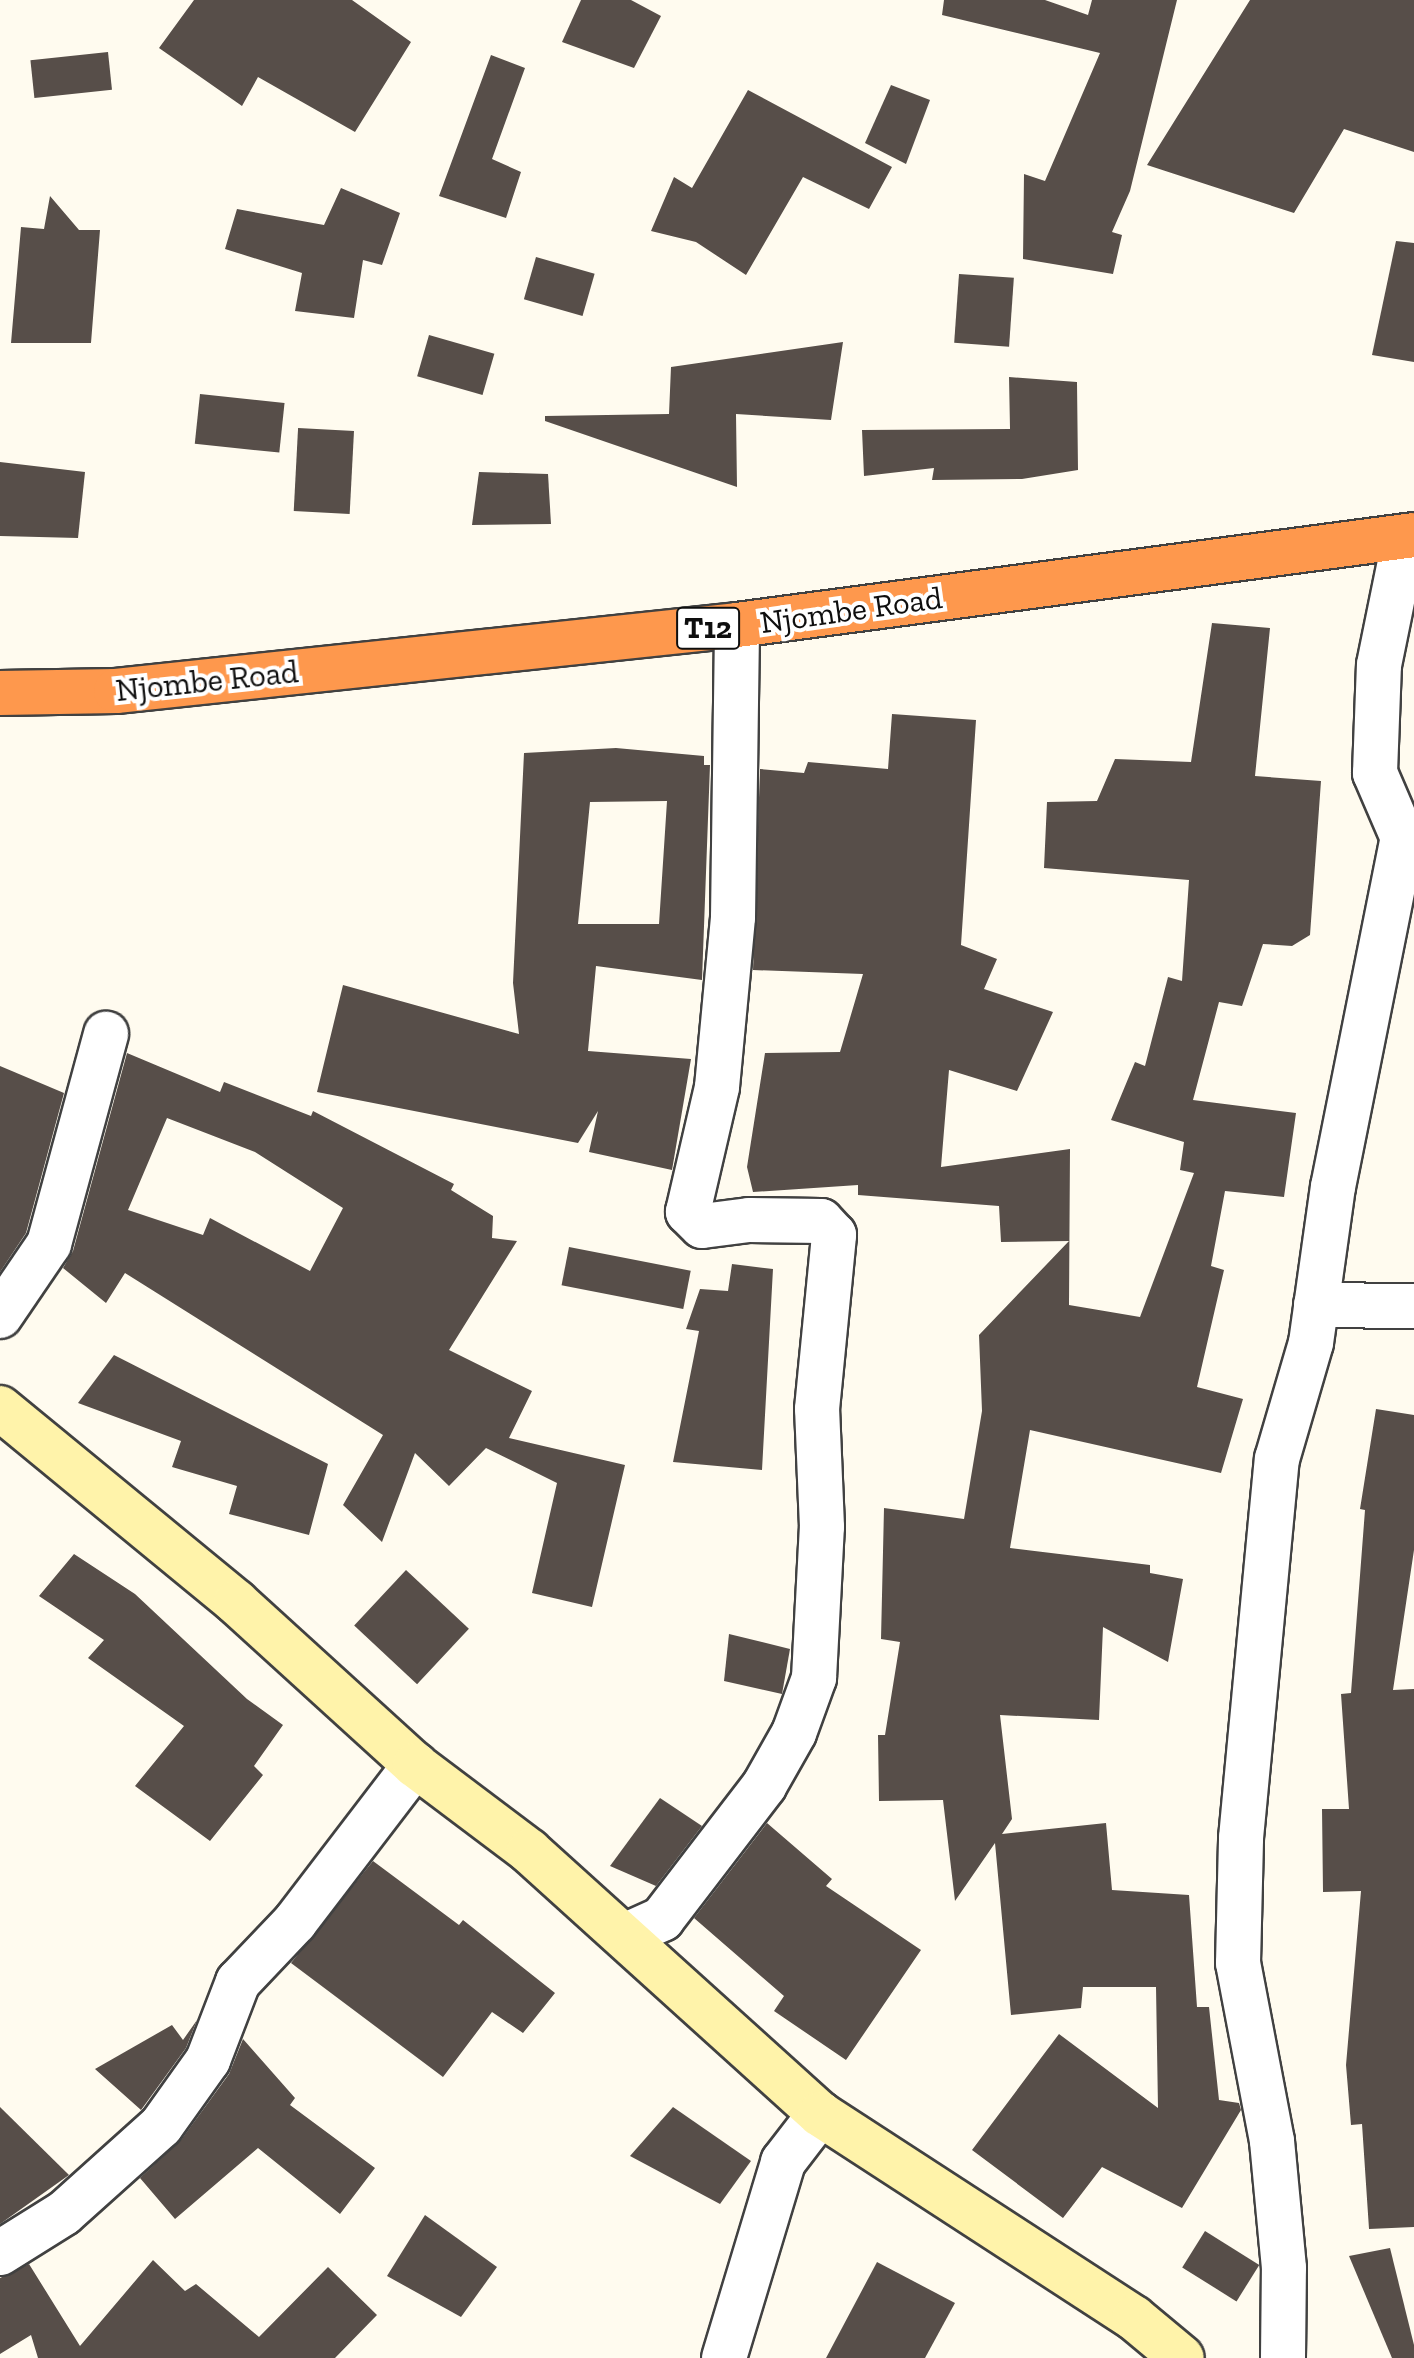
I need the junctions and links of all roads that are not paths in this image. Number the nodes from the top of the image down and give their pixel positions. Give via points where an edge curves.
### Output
1 (1410, 536) edge
2 (737, 625) junction
3 (0, 693) edge
4 (106, 1034) dead end
5 (1316, 1305) junction
6 (1414, 1306) edge
7 (0, 1316) edge
8 (0, 1408) edge
9 (415, 1765) junction
10 (624, 1936) junction
11 (820, 2114) junction
12 (0, 2253) edge
13 (724, 2358) edge
14 (1182, 2358) edge
15 (1283, 2358) edge

1 - 2 highway, Njombe Road / T12
1 - 5 street via 1379,665 1375,773 1403,838 1333,1187
2 - 3 highway, Njombe Road / T12 via 116,691
2 - 10 street via 733,917 717,1087 688,1212 702,1226 749,1220 821,1221 834,1235 817,1409 822,1527 814,1678 794,1733 764,1786 662,1919
4 - 7 street via 49,1244
5 - 6 street
5 - 15 street via 1311,1343 1277,1459 1241,1838 1238,1963 1272,2141 1284,2268
8 - 9 street via 236,1602
9 - 10 street via 529,1851
9 - 12 street via 295,1922 238,1982 208,2060 161,2126 64,2213
10 - 11 street
11 - 13 street via 783,2162
11 - 14 street via 1134,2318

